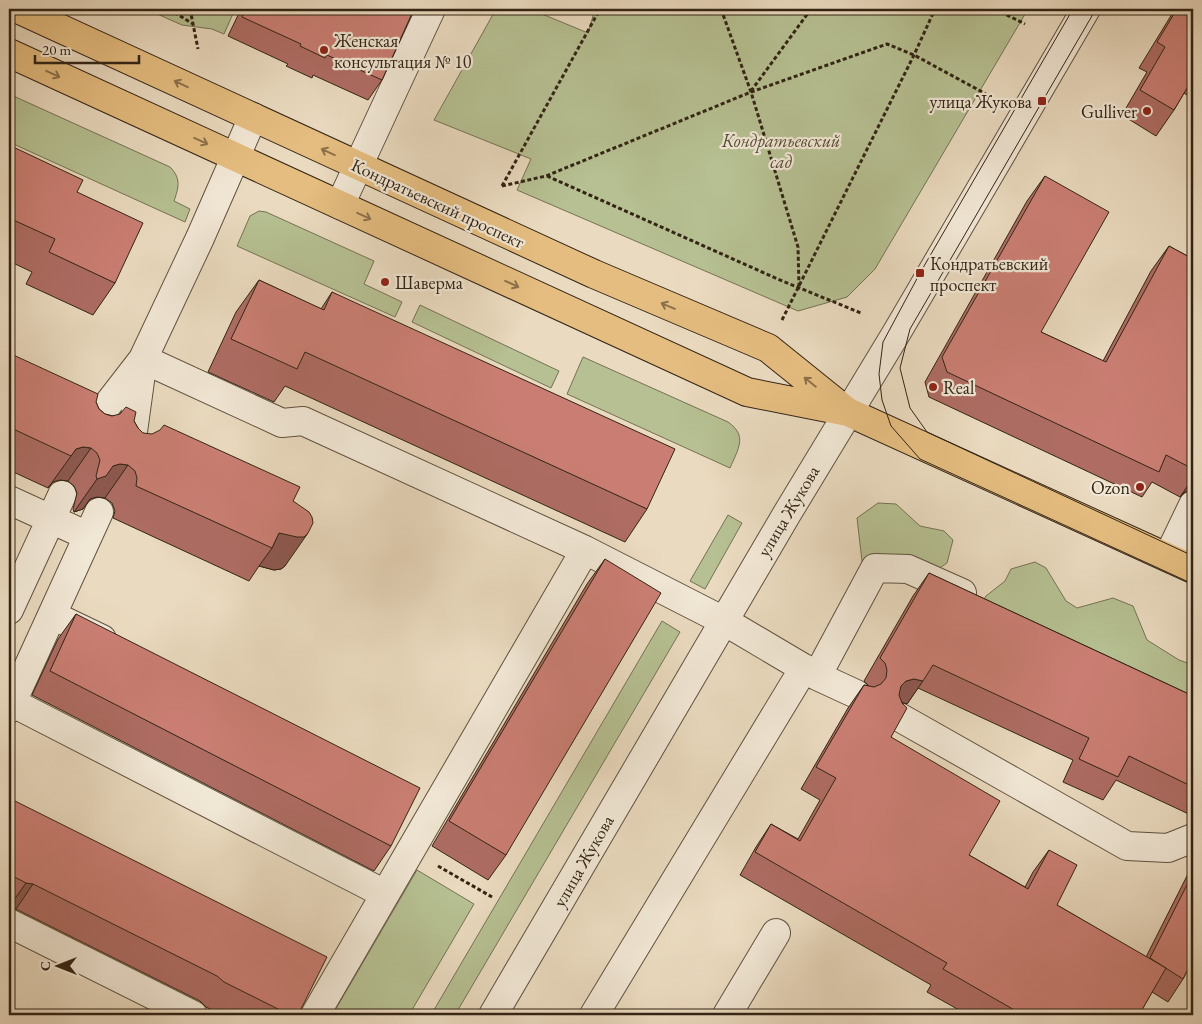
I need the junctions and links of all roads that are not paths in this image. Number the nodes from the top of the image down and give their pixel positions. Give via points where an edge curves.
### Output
1 (18, 9) edge
2 (431, 9) edge
3 (1086, 9) edge
4 (9, 54) edge
5 (253, 117) junction
6 (236, 157) junction
7 (358, 166) junction
8 (340, 205) junction
9 (143, 359) junction
10 (848, 412) junction
11 (89, 434) edge
12 (126, 451) edge
13 (62, 495) dead end
14 (9, 500) edge
15 (1193, 505) edge
16 (99, 512) edge
17 (51, 519) junction
18 (88, 536) junction
19 (585, 550) junction
20 (1168, 557) junction
21 (1193, 569) edge
22 (988, 604) edge
23 (9, 610) edge
24 (52, 614) junction
25 (724, 622) junction
26 (124, 650) edge
27 (810, 672) junction
28 (856, 694) edge
29 (10, 704) edge
30 (899, 717) edge
31 (1193, 838) edge
32 (385, 894) junction
33 (9, 923) edge
34 (776, 933) dead end
35 (193, 1015) edge
36 (315, 1015) edge
37 (493, 1015) edge
38 (594, 1015) edge
39 (727, 1015) edge

5 -> 1 main road, Кондратьевский проспект
2 - 7 street
3 - 10 street, улица Жукова
4 -> 6 main road, Кондратьевский проспект
5 - 6 street
7 -> 5 main road, Кондратьевский проспект
6 - 8 main road, Кондратьевский проспект
6 - 9 street
7 - 8 street
10 -> 7 main road, Кондратьевский проспект via 768,348 594,274
8 -> 10 main road, Кондратьевский проспект via 746,392
9 - 11 street via 95,421
9 - 12 street via 132,439
9 - 19 street via 282,423 303,421
10 - 20 main road, Кондратьевский проспект
10 - 25 street, улица Жукова
13 - 17 street
14 - 17 street
15 - 20 street
16 - 18 street
17 - 18 street
17 - 23 street
18 - 24 street
19 - 25 street
19 - 32 street via 428,800 411,851
20 - 21 main road, Кондратьевский проспект
22 - 27 street via 908,569 875,568
24 - 26 street
24 - 29 street
25 - 27 street
25 - 37 street, улица Жукова
27 - 28 street
27 - 38 street
29 - 32 street
30 - 31 street via 1127,846 1168,848
32 - 36 street via 328,973
33 - 35 street
34 - 39 street

